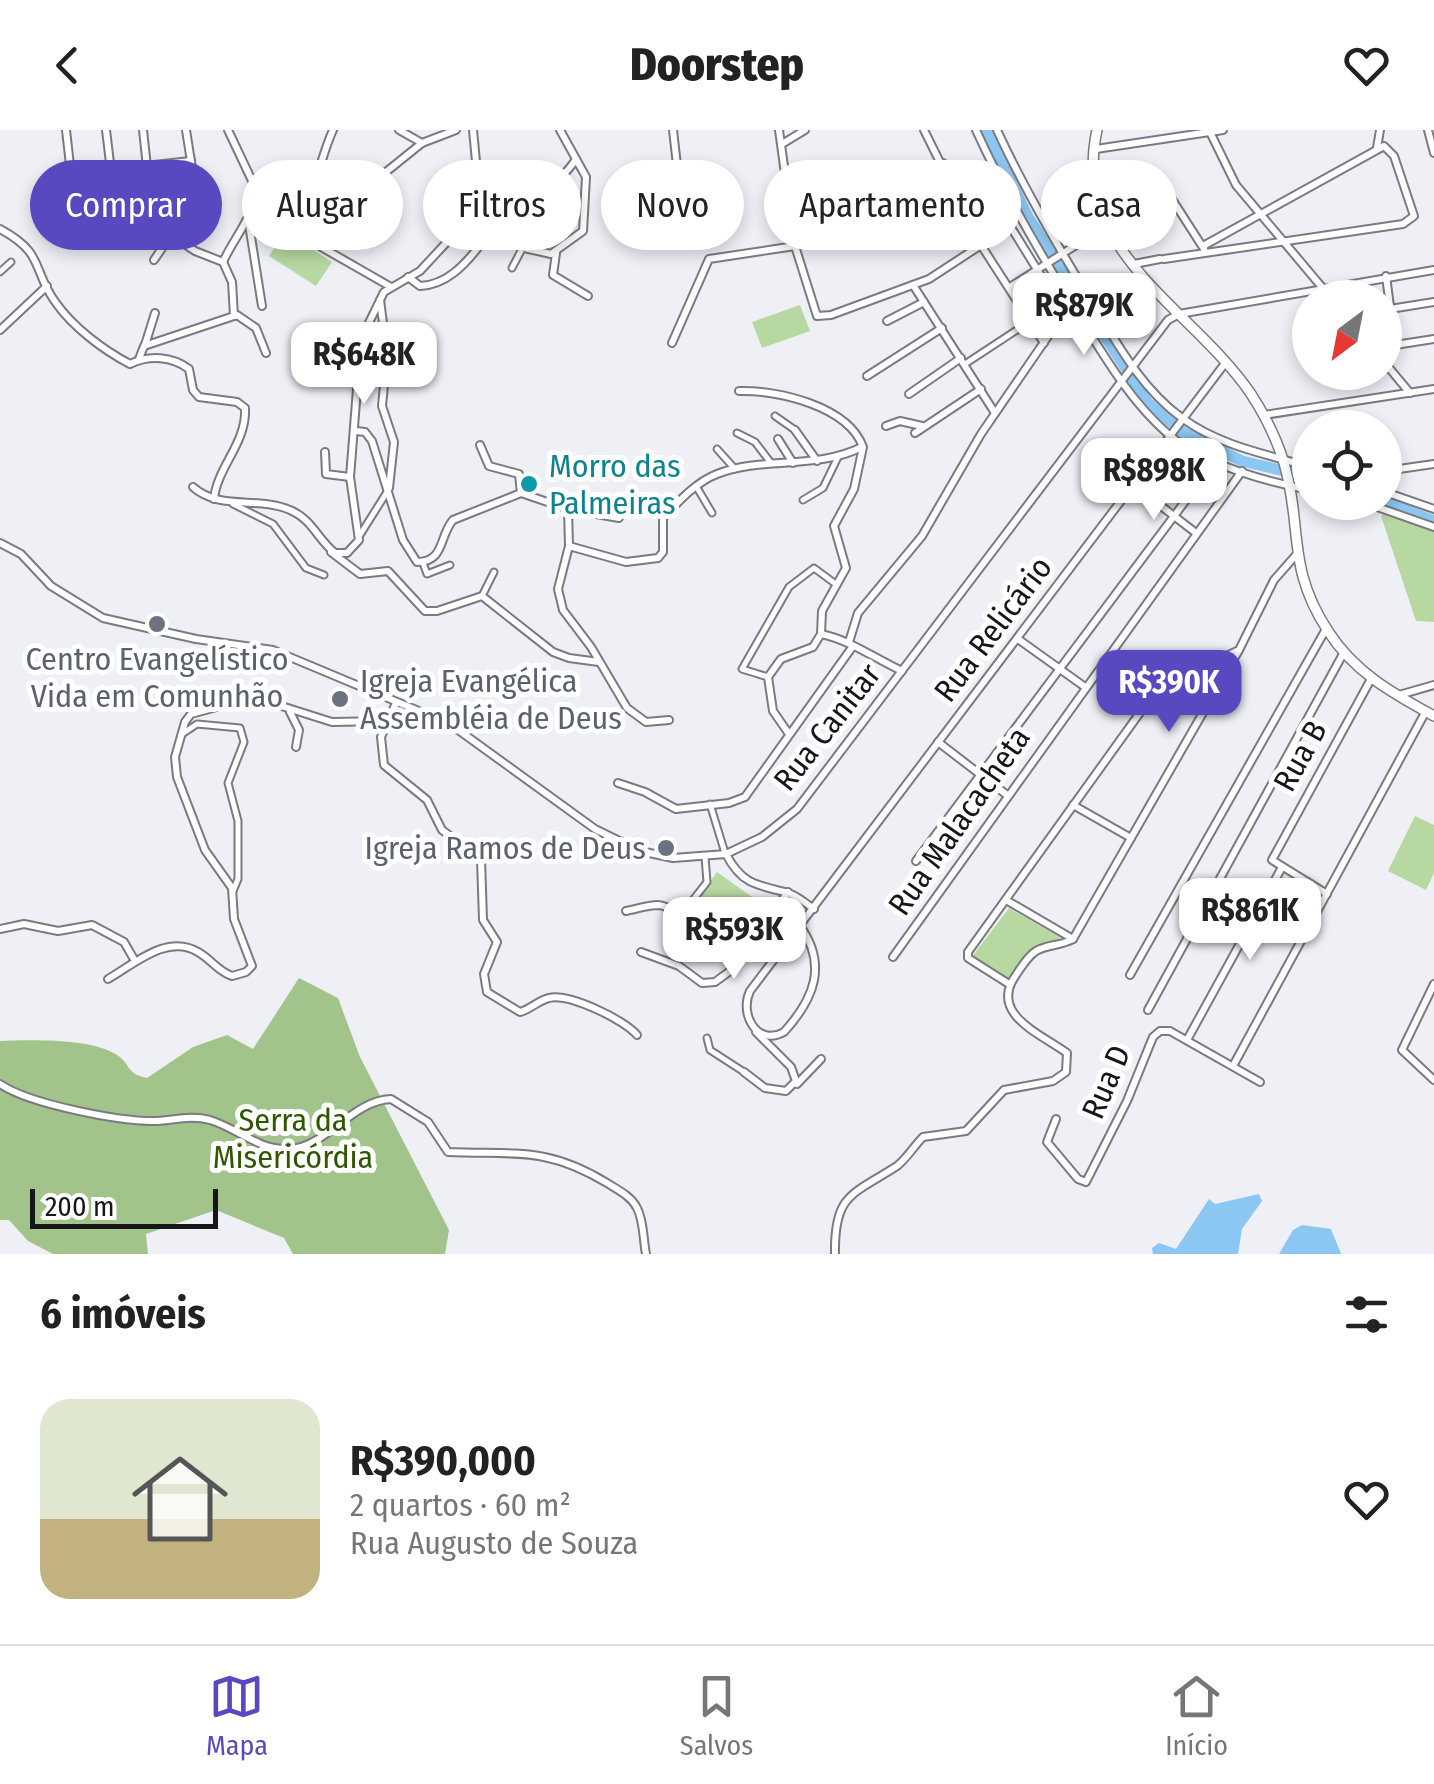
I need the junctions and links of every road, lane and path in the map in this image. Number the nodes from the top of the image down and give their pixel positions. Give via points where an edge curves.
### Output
1 (66, 130) edge
2 (106, 130) edge
3 (143, 130) edge
4 (186, 130) edge
5 (228, 130) edge
6 (334, 130) edge
7 (399, 130) edge
8 (456, 130) edge
9 (473, 130) edge
10 (560, 130) edge
11 (673, 130) edge
12 (780, 130) edge
13 (805, 130) edge
14 (924, 130) edge
15 (976, 130) edge
16 (997, 130) edge
17 (1097, 130) edge
18 (1223, 130) edge
19 (1380, 130) edge
20 (1209, 131) edge
21 (1430, 132) edge
22 (422, 143) junction
23 (782, 144) junction
24 (1377, 148) junction
25 (1094, 149) junction
26 (1434, 152) edge
27 (576, 159) joint
28 (69, 160) edge
29 (110, 160) edge
30 (146, 160) edge
31 (191, 160) edge
32 (322, 160) edge
33 (401, 160) edge
34 (676, 160) edge
35 (784, 160) edge
36 (941, 160) edge
37 (1094, 160) edge
38 (242, 161) edge
39 (1177, 207) edge
40 (1260, 215) junction
41 (242, 227) edge
42 (0, 229) edge
43 (1021, 235) edge
44 (1286, 242) junction
45 (253, 250) edge
46 (326, 250) edge
47 (476, 250) edge
48 (521, 250) edge
49 (531, 250) edge
50 (769, 250) edge
51 (797, 250) edge
52 (973, 250) edge
53 (984, 250) edge
54 (1067, 250) edge
55 (1122, 250) edge
56 (1205, 250) junction
57 (556, 252) junction
58 (1060, 254) junction
59 (709, 259) junction
60 (154, 260) dead end
61 (699, 261) dead end
62 (11, 262) dead end
63 (223, 262) junction
64 (1044, 264) junction
65 (1132, 264) junction
66 (512, 268) dead end
67 (1434, 270) edge
68 (0, 272) edge
69 (1386, 276) junction
70 (408, 277) junction
71 (1317, 280) edge
72 (1373, 280) edge
73 (1386, 280) edge
74 (46, 286) junction
75 (913, 286) junction
76 (391, 287) junction
77 (1010, 287) junction
78 (588, 296) dead end
79 (380, 298) junction
80 (1292, 299) edge
81 (924, 302) junction
82 (1434, 302) edge
83 (262, 306) dead end
84 (1402, 307) edge
85 (1064, 308) junction
86 (155, 313) dead end
87 (1180, 314) junction
88 (234, 316) junction
89 (887, 321) dead end
90 (1030, 321) junction
91 (942, 328) junction
92 (0, 330) edge
93 (1092, 337) junction
94 (1434, 339) edge
95 (672, 343) dead end
96 (1044, 343) junction
97 (1402, 344) edge
98 (144, 346) junction
99 (266, 353) dead end
100 (140, 359) junction
101 (963, 361) junction
102 (1226, 362) junction
103 (1130, 367) junction
104 (866, 376) dead end
105 (1122, 379) junction
106 (1402, 383) edge
107 (981, 389) junction
108 (1434, 389) edge
109 (739, 391) dead end
110 (1410, 393) junction
111 (909, 394) dead end
112 (995, 413) junction
113 (1263, 415) junction
114 (776, 416) dead end
115 (1181, 421) junction
116 (886, 426) dead end
117 (923, 427) junction
118 (794, 430) joint
119 (356, 431) junction
120 (915, 433) dead end
121 (737, 434) dead end
122 (1171, 434) junction
123 (778, 439) dead end
124 (480, 444) dead end
125 (863, 446) junction
126 (717, 449) dead end
127 (326, 452) dead end
128 (838, 457) junction
129 (1216, 460) junction
130 (817, 461) junction
131 (1284, 462) junction
132 (793, 463) junction
133 (1292, 464) edge
134 (1434, 464) edge
135 (773, 466) junction
136 (735, 469) junction
137 (1402, 469) edge
138 (1242, 471) junction
139 (350, 476) junction
140 (1288, 483) junction
141 (1292, 484) edge
142 (1134, 485) junction
143 (696, 486) junction
144 (193, 487) dead end
145 (386, 492) junction
146 (522, 493) junction
147 (1402, 498) edge
148 (214, 500) junction
149 (804, 500) dead end
150 (230, 502) junction
151 (568, 509) junction
152 (1434, 509) edge
153 (392, 510) junction
154 (712, 513) dead end
155 (1173, 515) junction
156 (1402, 516) edge
157 (619, 518) dead end
158 (1434, 527) edge
159 (1196, 533) junction
160 (359, 538) junction
161 (0, 544) edge
162 (570, 546) junction
163 (330, 551) junction
164 (1296, 556) junction
165 (424, 563) junction
166 (450, 565) dead end
167 (494, 572) dead end
168 (324, 575) dead end
169 (837, 585) junction
170 (482, 596) junction
171 (1326, 628) junction
172 (821, 634) junction
173 (1018, 639) junction
174 (851, 644) junction
175 (1239, 650) junction
176 (1344, 654) junction
177 (600, 662) junction
178 (1058, 668) junction
179 (902, 671) junction
180 (768, 677) junction
181 (1371, 680) junction
182 (1434, 684) edge
183 (1085, 687) junction
184 (1398, 696) junction
185 (396, 703) junction
186 (290, 712) junction
187 (1430, 713) edge
188 (669, 720) dead end
189 (387, 721) junction
190 (181, 734) junction
191 (788, 734) junction
192 (938, 742) junction
193 (296, 746) dead end
194 (979, 774) junction
195 (618, 783) dead end
196 (1007, 794) junction
197 (710, 804) junction
198 (1074, 805) junction
199 (1131, 838) junction
200 (726, 854) junction
201 (705, 857) junction
202 (916, 860) dead end
203 (1282, 869) junction
204 (233, 892) junction
205 (788, 892) junction
206 (1327, 894) junction
207 (1006, 900) junction
208 (814, 909) junction
209 (674, 910) junction
210 (626, 911) dead end
211 (800, 926) junction
212 (0, 929) edge
213 (1073, 939) junction
214 (642, 952) dead end
215 (742, 954) junction
216 (893, 957) dead end
217 (136, 961) junction
218 (1130, 976) dead end
219 (108, 979) dead end
220 (1009, 984) junction
221 (1434, 984) edge
222 (1148, 1010) dead end
223 (753, 1027) junction
224 (638, 1035) dead end
225 (707, 1038) dead end
226 (1187, 1040) junction
227 (821, 1059) dead end
228 (1232, 1066) junction
229 (744, 1072) joint
230 (1434, 1080) edge
231 (1260, 1082) dead end
232 (0, 1084) edge
233 (792, 1088) junction
234 (1056, 1119) dead end
235 (646, 1254) edge
236 (834, 1254) edge

1 - 28 street
2 - 29 street
3 - 30 street
4 - 31 street
5 - 38 street
6 - 32 street
7 - 22 street
8 - 22 street
9 - 70 street via 477,172 467,211 442,250
10 - 27 street
11 - 34 street
12 - 23 street
13 - 23 street
14 - 36 street
15 - 64 street
16 - 58 street
17 - 25 main road
18 - 20 street
19 - 24 street
20 - 25 street
20 - 40 street via 1228,174
21 - 26 street
22 - 33 street
23 - 35 street
24 - 40 street
24 - 44 street via 1390,149 1412,221
25 - 37 main road
27 - 57 street via 588,186 584,226 581,236
39 - 56 street
40 - 44 street
40 - 56 street
41 - 63 street
42 - 74 street via 33,253
43 - 64 street
44 - 56 street
44 - 71 street
45 - 83 street
46 - 76 street
47 - 70 street via 434,285 420,286
48 - 66 street
49 - 57 street
50 - 59 street
51 - 75 street via 820,317
52 - 75 street
53 - 77 street
54 - 58 street
55 - 65 main road
56 - 65 street
57 - 78 street via 553,275
58 - 64 street
58 - 103 street
59 - 61 street
59 - 95 street
60 - 63 street via 168,233
62 - 68 street
63 - 88 street
64 - 77 street
64 - 85 street
64 - 93 street
65 - 87 main road
67 - 69 street
69 - 72 street
69 - 73 street
70 - 76 street
74 - 92 street
74 - 100 street via 88,334 125,362
75 - 81 street
76 - 79 street
77 - 90 street
79 - 119 street via 359,352
79 - 153 street via 387,354 382,406 394,442
80 - 87 street
81 - 89 street
81 - 91 street
82 - 84 street
85 - 93 street
85 - 96 street
86 - 98 street
87 - 102 main road
87 - 103 street, Rua Canitar
88 - 98 street
88 - 99 street via 251,322
90 - 96 street
90 - 101 street
91 - 101 street
91 - 104 street
93 - 105 street
94 - 97 street
96 - 112 street
98 - 100 street
100 - 148 street via 181,364 196,394 245,408 240,441
101 - 107 street
101 - 111 street
102 - 113 main road
102 - 115 street, Rua Relicário
103 - 105 street, Rua Canitar
103 - 115 street
105 - 122 street
105 - 179 street, Rua Canitar
106 - 110 street
107 - 112 street
107 - 117 street
108 - 110 street
109 - 125 street via 778,392 805,402 845,423
110 - 113 street
112 - 174 street via 922,536 858,613
113 - 131 main road
114 - 118 street
115 - 122 street, Rua Relicário
115 - 131 street
116 - 117 street via 900,421
117 - 120 street
118 - 130 street
119 - 139 street
119 - 145 street via 372,442
121 - 135 street via 755,442
122 - 129 street
122 - 142 street, Rua Relicário
123 - 132 street
124 - 146 street via 488,466 519,474
125 - 128 street
125 - 169 street via 854,489 834,526 846,568
126 - 136 street
127 - 139 street via 326,475
128 - 130 street
128 - 149 street via 823,488
129 - 138 street
129 - 155 street
130 - 132 street
131 - 133 street
131 - 140 main road
132 - 135 street
134 - 137 street
135 - 136 street
136 - 143 street
138 - 140 street
138 - 159 street, Rua Malacacheta
139 - 160 street
140 - 141 street
140 - 164 main road
142 - 155 street
142 - 173 street, Rua Relicário
143 - 154 street
143 - 162 street via 666,514 658,558 624,562
144 - 148 street
145 - 153 street
145 - 160 street
146 - 151 street
146 - 165 street via 454,520 440,551
147 - 152 street
148 - 150 street
150 - 163 street via 296,512
150 - 168 street via 273,524 306,568
151 - 157 street
151 - 162 street
153 - 165 street via 409,554
155 - 159 street
155 - 178 street
156 - 158 street
159 - 183 street, Rua Malacacheta
160 - 163 street via 348,552
161 - 185 street, Rua Canitar via 22,554 44,582 103,618 273,650
162 - 177 street via 558,580 559,601
163 - 170 street via 360,574 388,572 425,612
164 - 171 main road
164 - 175 street via 1274,580
165 - 166 street via 427,574
167 - 170 street
169 - 172 street via 822,611
169 - 180 street via 814,568 790,587 742,670
170 - 177 street via 553,652
171 - 176 main road
171 - 218 street
172 - 174 street
172 - 180 street via 809,651 780,659
173 - 178 street
173 - 192 street, Rua Relicário
174 - 179 street
174 - 191 street
175 - 198 street via 1159,692
175 - 199 street
176 - 181 main road
176 - 222 street
177 - 188 street via 631,712 646,722
178 - 183 street
178 - 194 street
179 - 200 street, Rua Canitar via 786,820
180 - 191 street via 772,711
181 - 184 main road
181 - 203 street, Rua B via 1272,858
182 - 184 street
183 - 196 street, Rua Malacacheta
184 - 187 main road
185 - 189 street
185 - 201 street, Rua Canitar via 475,738 606,836 651,854
186 - 189 street via 332,722
186 - 190 street via 245,698 194,712
186 - 193 street via 299,730
187 - 206 street
189 - 224 street via 380,749 386,769 427,800 442,830 481,859 483,920 497,942 484,974 488,992 520,1012 548,998 568,999
190 - 204 street via 174,762 184,800
190 - 204 street via 197,724 240,728 244,742 228,783 238,821
191 - 197 street via 746,797
192 - 194 street
192 - 208 street, Rua Relicário
194 - 196 street
194 - 202 street
195 - 197 street via 672,809
196 - 216 street, Rua Malacacheta
197 - 200 street
198 - 199 street
198 - 207 street
199 - 213 street
200 - 201 street, Rua Canitar
200 - 205 street via 745,882
201 - 209 street via 706,882 690,905
203 - 206 street
203 - 226 street
204 - 217 street via 234,918 252,960 248,971 228,974 189,949 158,950
205 - 208 street
205 - 215 street
206 - 228 street
207 - 213 street
207 - 220 street via 968,952 975,965
208 - 211 street, Rua Relicário
209 - 210 street via 657,905
209 - 215 street via 702,938
211 - 223 street, Rua Relicário via 746,998
211 - 223 street via 814,956 814,991 780,1034
212 - 217 street via 92,925 124,942
213 - 220 street via 1034,953
214 - 215 street via 704,984 726,975
217 - 219 street
220 - 236 street via 1012,1012 1067,1053 1066,1072 1053,1081 1004,1090 966,1132 923,1136 898,1165 859,1187 840,1208
221 - 230 street via 1402,1050
223 - 233 street via 791,1067
225 - 229 street via 710,1050
226 - 228 street
226 - 234 street, Rua D via 1165,1030 1153,1037 1086,1182 1047,1142
227 - 233 street
228 - 231 street
229 - 233 street via 774,1092
232 - 235 street via 38,1101 126,1118 198,1118 280,1148 308,1144 362,1107 391,1099 428,1122 448,1152 504,1150 562,1160 626,1194 641,1218

